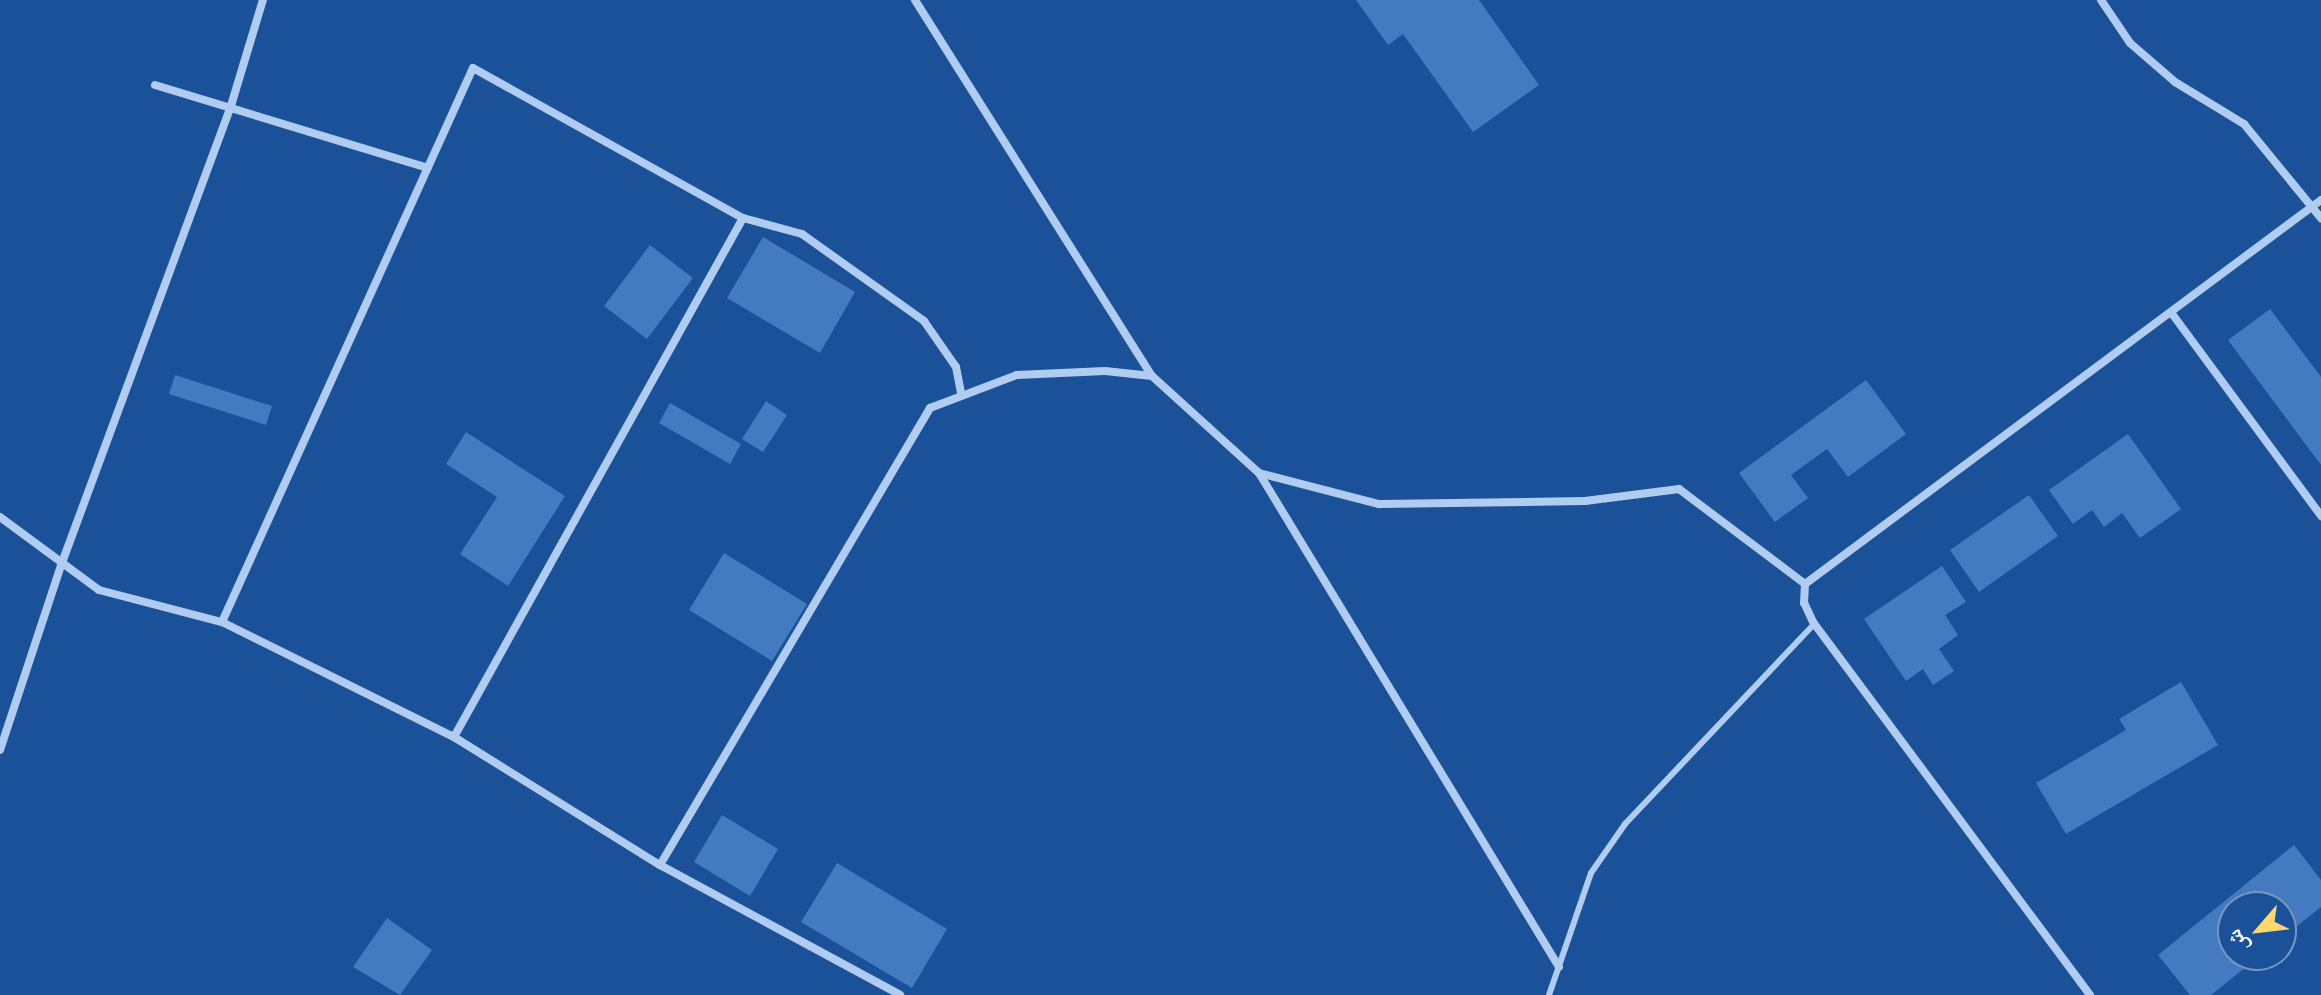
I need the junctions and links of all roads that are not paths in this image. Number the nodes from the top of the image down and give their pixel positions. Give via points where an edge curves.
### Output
1 (263, 0) edge
2 (915, 0) edge
3 (2101, 0) edge
4 (155, 85) dead end
5 (230, 109) junction
6 (428, 168) junction
7 (2321, 200) edge
8 (2313, 206) junction
9 (743, 218) junction
10 (2321, 218) edge
11 (2173, 315) junction
12 (1152, 376) junction
13 (961, 393) junction
14 (1259, 473) junction
15 (2321, 516) edge
16 (0, 517) edge
17 (63, 560) junction
18 (1805, 584) junction
19 (222, 622) junction
20 (1814, 624) junction
21 (454, 737) junction
22 (0, 750) edge
23 (660, 865) junction
24 (1559, 967) junction
25 (900, 995) edge
26 (1549, 995) edge
27 (2090, 995) edge

1 - 5 street
2 - 12 street
3 - 8 street via 2130,43 2175,82 2244,124
4 - 5 street
5 - 6 street
5 - 17 street
6 - 9 street via 473,68
6 - 19 street
7 - 8 street
8 - 10 street
8 - 11 street
9 - 13 street via 802,234 924,321 956,367
9 - 21 street
11 - 15 street
11 - 18 street
12 - 13 street via 1105,371 1017,375
12 - 14 street
13 - 23 street via 930,408
14 - 18 street via 1379,504 1433,507 1585,501 1679,489
14 - 24 street
16 - 17 street
17 - 19 street via 99,590
17 - 22 street
18 - 20 street via 1804,603
19 - 21 street
20 - 24 lane via 1625,824 1591,873
20 - 27 street
21 - 23 street
23 - 25 street
24 - 26 lane

